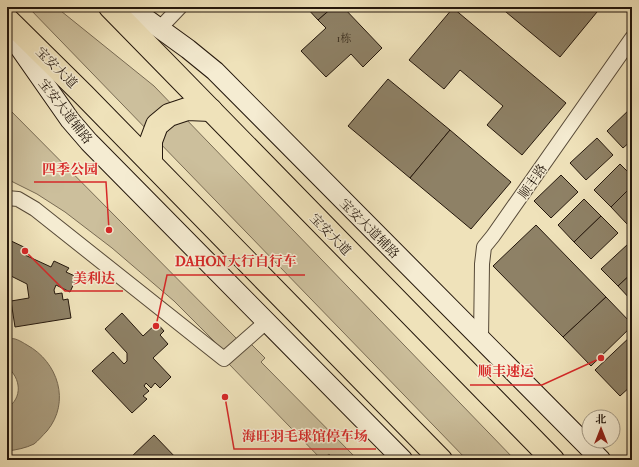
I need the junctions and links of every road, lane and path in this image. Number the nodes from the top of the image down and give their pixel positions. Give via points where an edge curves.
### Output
1 (110, 7) edge
2 (130, 7) edge
3 (180, 7) edge
4 (7, 19) edge
5 (160, 28) junction
6 (7, 30) edge
7 (632, 38) edge
8 (211, 110) junction
9 (151, 163) junction
10 (7, 198) edge
11 (266, 322) junction
12 (481, 339) junction
13 (403, 460) edge
14 (441, 460) edge
15 (553, 460) edge
16 (601, 460) edge

1 - 8 main road, 宝安大道
2 - 5 main road, 宝安大道辅路
3 - 5 street
4 - 9 main road, 宝安大道
5 - 12 main road, 宝安大道辅路 via 215,71
6 - 11 main road, 宝安大道辅路 via 70,120 89,142
7 - 12 street, 顺丰路 via 484,247
8 - 9 main road via 187,109 169,115 157,125 151,141
8 - 15 main road, 宝安大道
9 - 14 main road, 宝安大道
10 - 11 street via 18,199 35,209 224,359
11 - 13 main road, 宝安大道辅路
12 - 16 main road, 宝安大道辅路

